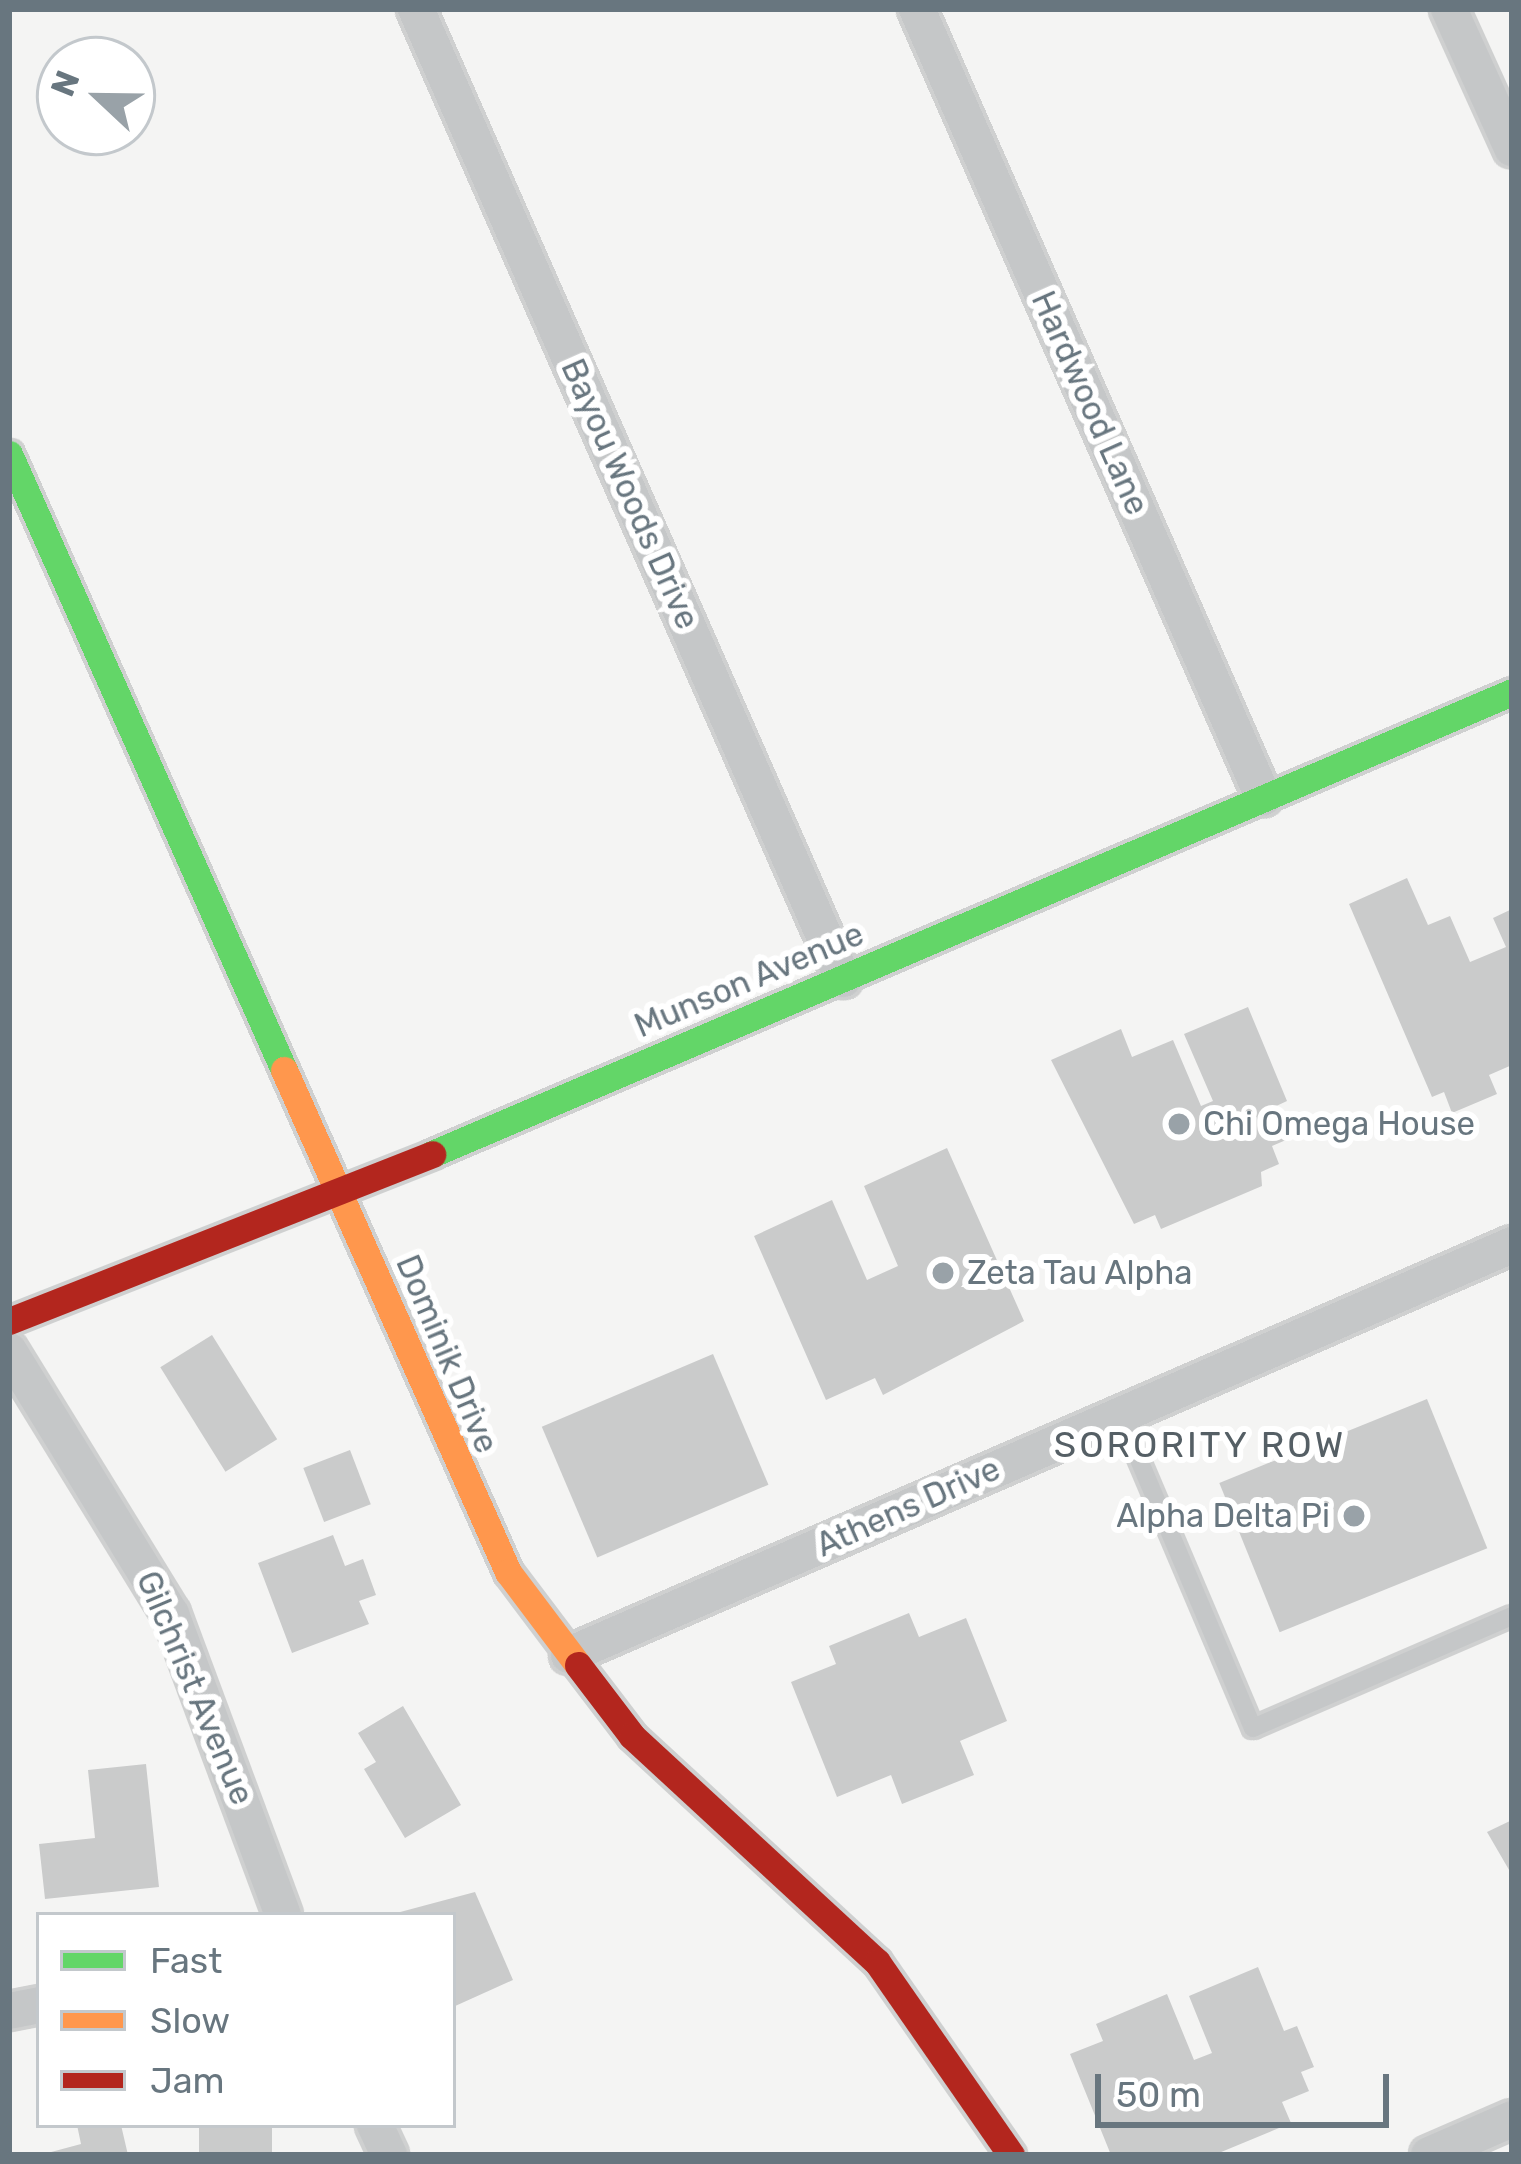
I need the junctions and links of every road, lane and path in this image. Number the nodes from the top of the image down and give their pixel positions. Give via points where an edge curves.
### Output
1 (416, 9) edge
2 (917, 9) edge
3 (1449, 9) edge
4 (1512, 148) edge
5 (9, 454) edge
6 (1512, 692) edge
7 (1263, 797) junction
8 (843, 979) junction
9 (340, 1192) junction
10 (1512, 1245) edge
11 (9, 1321) edge
12 (9, 1351) edge
13 (1120, 1415) junction
14 (1512, 1616) edge
15 (569, 1655) junction
16 (282, 1912) edge
17 (1512, 2119) edge
18 (1011, 2155) edge
19 (1429, 2155) edge

1 - 8 street, Bayou Woods Drive
2 - 7 street, Hardwood Lane
3 - 4 street
5 - 9 street, Dominik Drive
6 - 7 street, Munson Avenue
7 - 8 street, Munson Avenue
8 - 9 street, Munson Avenue
9 - 11 street, Munson Avenue
9 - 15 street, Dominik Drive via 458,1474
10 - 13 street, Athens Drive
12 - 16 street, Gilchrist Avenue via 171,1615
13 - 14 lane via 1253,1728
13 - 15 street, Athens Drive
15 - 18 street, Dominik Drive via 632,1736 877,1962
17 - 19 street

